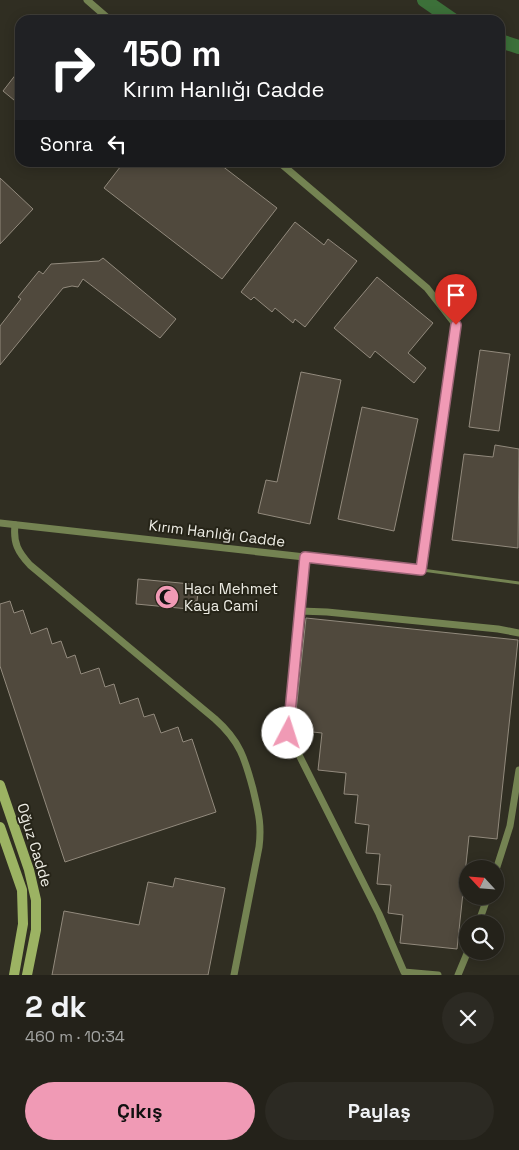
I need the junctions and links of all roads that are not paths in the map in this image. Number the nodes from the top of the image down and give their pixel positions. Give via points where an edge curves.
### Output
1 (87, 0) edge
2 (104, 15) edge
3 (285, 167) edge
4 (0, 523) edge
5 (15, 525) junction
6 (305, 557) junction
7 (421, 570) junction
8 (519, 583) edge
9 (300, 611) junction
10 (519, 633) edge
11 (519, 770) edge
12 (0, 785) edge
13 (0, 827) edge
14 (499, 860) edge
15 (464, 960) edge
16 (14, 975) edge
17 (28, 975) edge
18 (234, 975) edge
19 (438, 975) edge
20 (458, 975) edge

1 - 2 street
3 - 7 street via 427,288 456,325
4 - 5 street, Kırım Hanlığı Cadde
5 - 6 street, Kırım Hanlığı Cadde
5 - 18 street via 16,546 23,558 219,723 244,756 260,818 260,837
6 - 7 street, Kırım Hanlığı Cadde
6 - 9 street
7 - 8 lane
9 - 10 street
9 - 19 street via 288,733 379,914 404,972
11 - 14 street via 510,826
12 - 17 street, Oğuz Cadde via 36,900 36,930
13 - 16 street, Oğuz Cadde via 22,890 23,924
15 - 20 street

